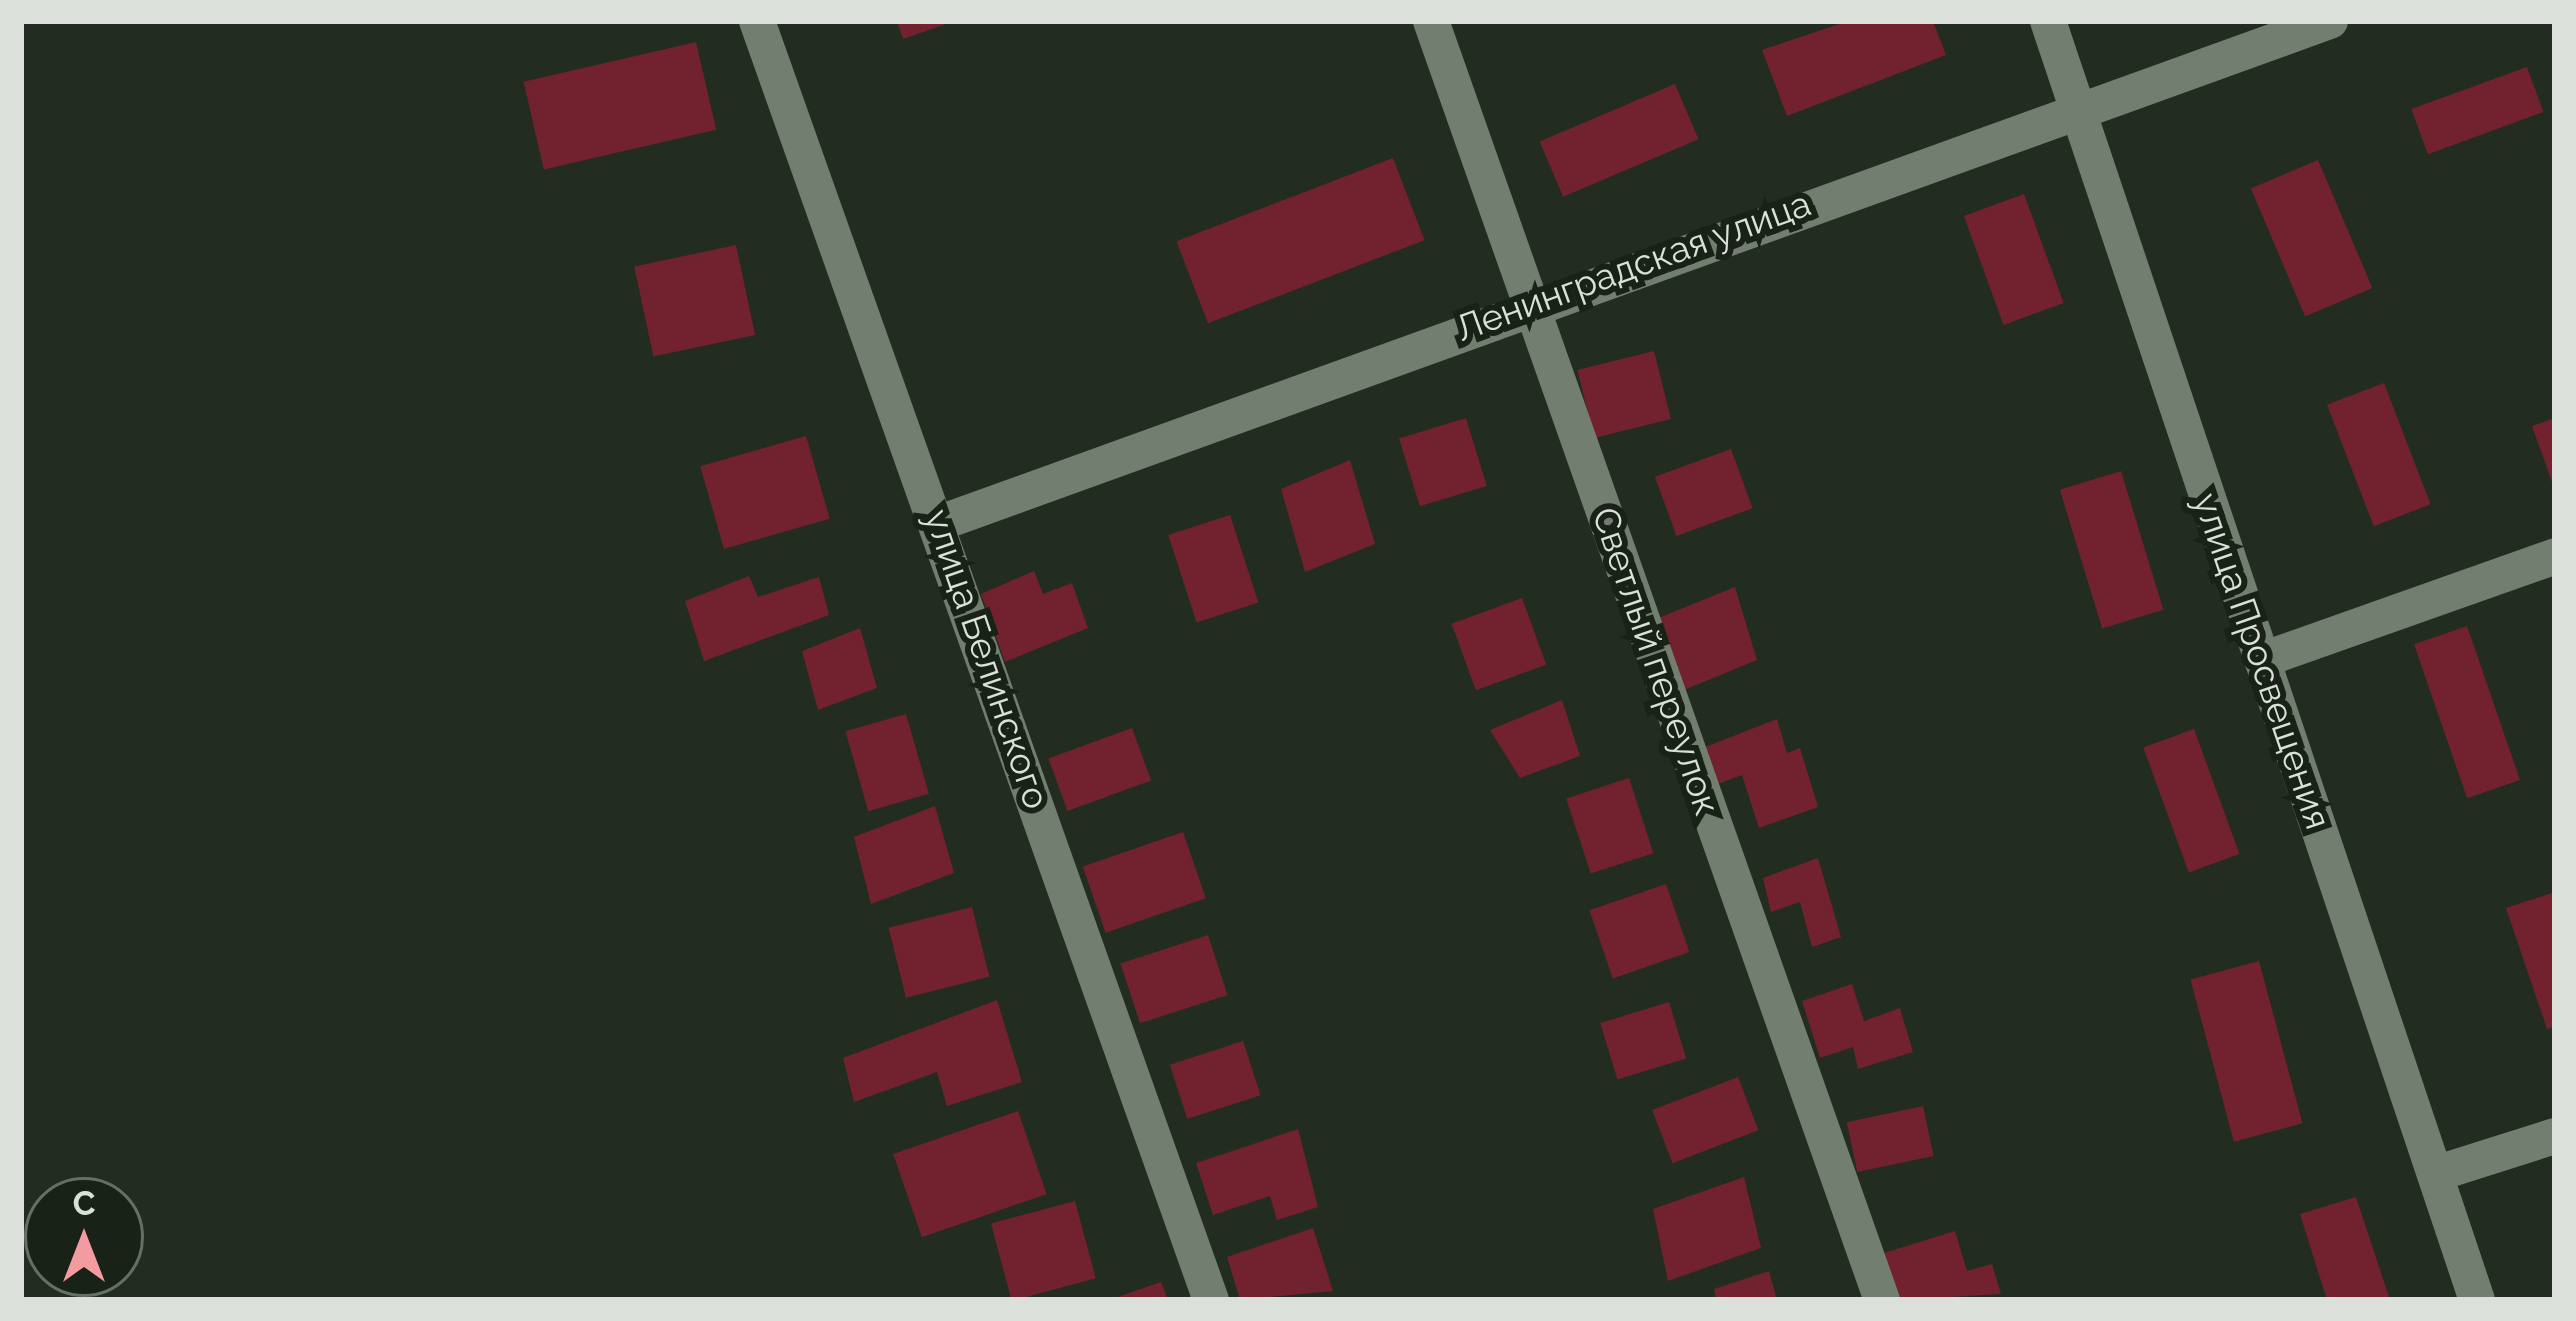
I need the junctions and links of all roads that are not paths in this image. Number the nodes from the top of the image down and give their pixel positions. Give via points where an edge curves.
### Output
1 (757, 21) edge
2 (1431, 21) edge
3 (2048, 21) edge
4 (2330, 21) edge
5 (2077, 108) junction
6 (1530, 302) junction
7 (940, 523) junction
8 (2555, 556) edge
9 (2262, 660) junction
10 (2555, 1136) edge
11 (2434, 1174) junction
12 (1211, 1300) edge
13 (1882, 1300) edge
14 (2477, 1300) edge

1 - 7 street, улица Белинского
2 - 6 street, Светлый переулок
3 - 5 street, улица Просвещения
4 - 5 street, Ленинградская улица
5 - 6 street, Ленинградская улица
5 - 9 street, улица Просвещения
6 - 7 street, Ленинградская улица
6 - 13 street, Светлый переулок
7 - 12 street, улица Белинского
8 - 9 street
9 - 11 street, улица Просвещения
10 - 11 street
11 - 14 street, улица Просвещения

